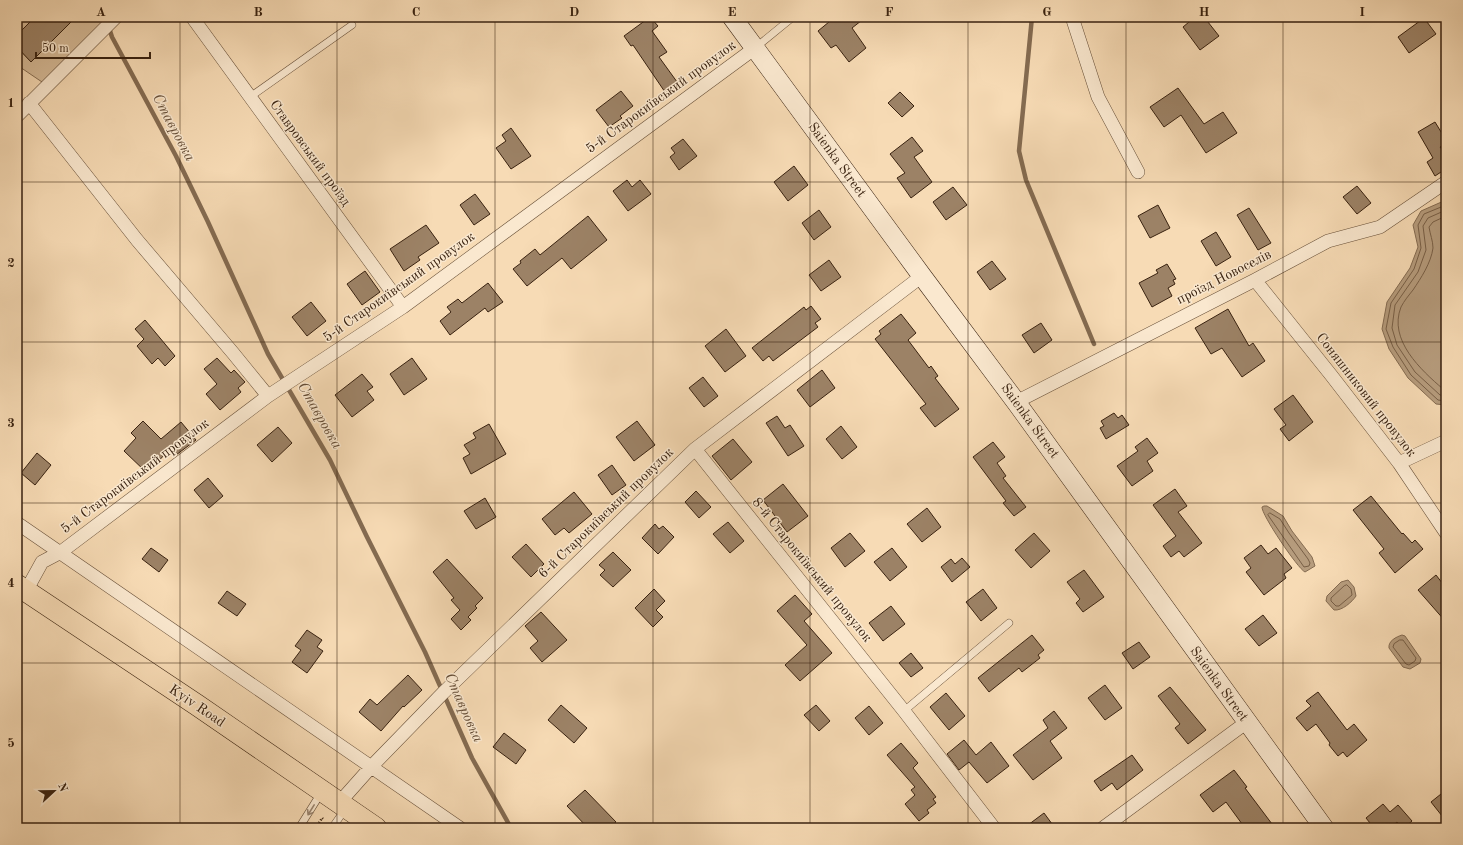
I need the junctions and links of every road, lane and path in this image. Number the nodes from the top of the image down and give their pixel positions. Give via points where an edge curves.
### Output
1 (116, 17) edge
2 (192, 17) edge
3 (732, 17) edge
4 (793, 17) edge
5 (1072, 17) edge
6 (352, 25) dead end
7 (755, 48) junction
8 (250, 97) junction
9 (29, 103) junction
10 (17, 116) edge
11 (1138, 172) dead end
12 (1446, 182) edge
13 (922, 276) junction
14 (1255, 280) junction
15 (403, 307) junction
16 (268, 396) junction
17 (1016, 402) junction
18 (1446, 441) edge
19 (695, 449) junction
20 (1399, 463) junction
21 (17, 523) edge
22 (1446, 534) edge
23 (61, 552) junction
24 (21, 588) edge
25 (1009, 623) dead end
26 (904, 710) junction
27 (1247, 722) junction
28 (371, 767) junction
29 (336, 801) junction
30 (322, 818) dead end
31 (190, 828) edge
32 (204, 828) edge
33 (299, 828) edge
34 (316, 828) edge
35 (332, 828) edge
36 (376, 828) edge
37 (460, 828) edge
38 (994, 828) edge
39 (1103, 828) edge
40 (1324, 828) edge

1 - 9 street
2 - 8 street, Ставровський проїзд
3 - 7 street, Saienka Street
4 - 7 lane
5 - 11 street via 1098,97
6 - 8 lane
7 - 13 street, Saienka Street
7 - 15 street, 5-й Старокиївський провулок
8 - 15 street, Ставровський проїзд
9 - 10 street
9 - 16 street via 137,240
12 - 14 street, проїзд Новоселів via 1380,227 1328,241
13 - 17 street, Saienka Street
13 - 19 street, 6-й Старокиївський провулок
14 - 17 street, проїзд Новоселів
14 - 20 street, Соняшниковий провулок
15 - 16 street, 5-й Старокиївський провулок
16 - 23 street, 5-й Старокиївський провулок
17 - 27 street, Saienka Street
18 - 20 street
19 - 26 street, 8-й Старокиївський провулок
19 - 28 street, 6-й Старокиївський провулок via 443,693
20 - 22 street, Соняшниковий провулок
21 - 23 street
23 - 24 street, 5-й Старокиївський провулок via 42,562
23 - 28 street
24 - 29 main road, Kyiv Road
25 - 26 lane
26 - 38 street, 8-й Старокиївський провулок
27 - 39 street
27 - 40 street, Saienka Street
28 - 29 street, 6-й Старокиївський провулок
28 - 37 street
29 -> 33 lane
29 - 35 lane
29 - 36 main road, Kyiv Road
30 - 34 path
31 - 32 path

